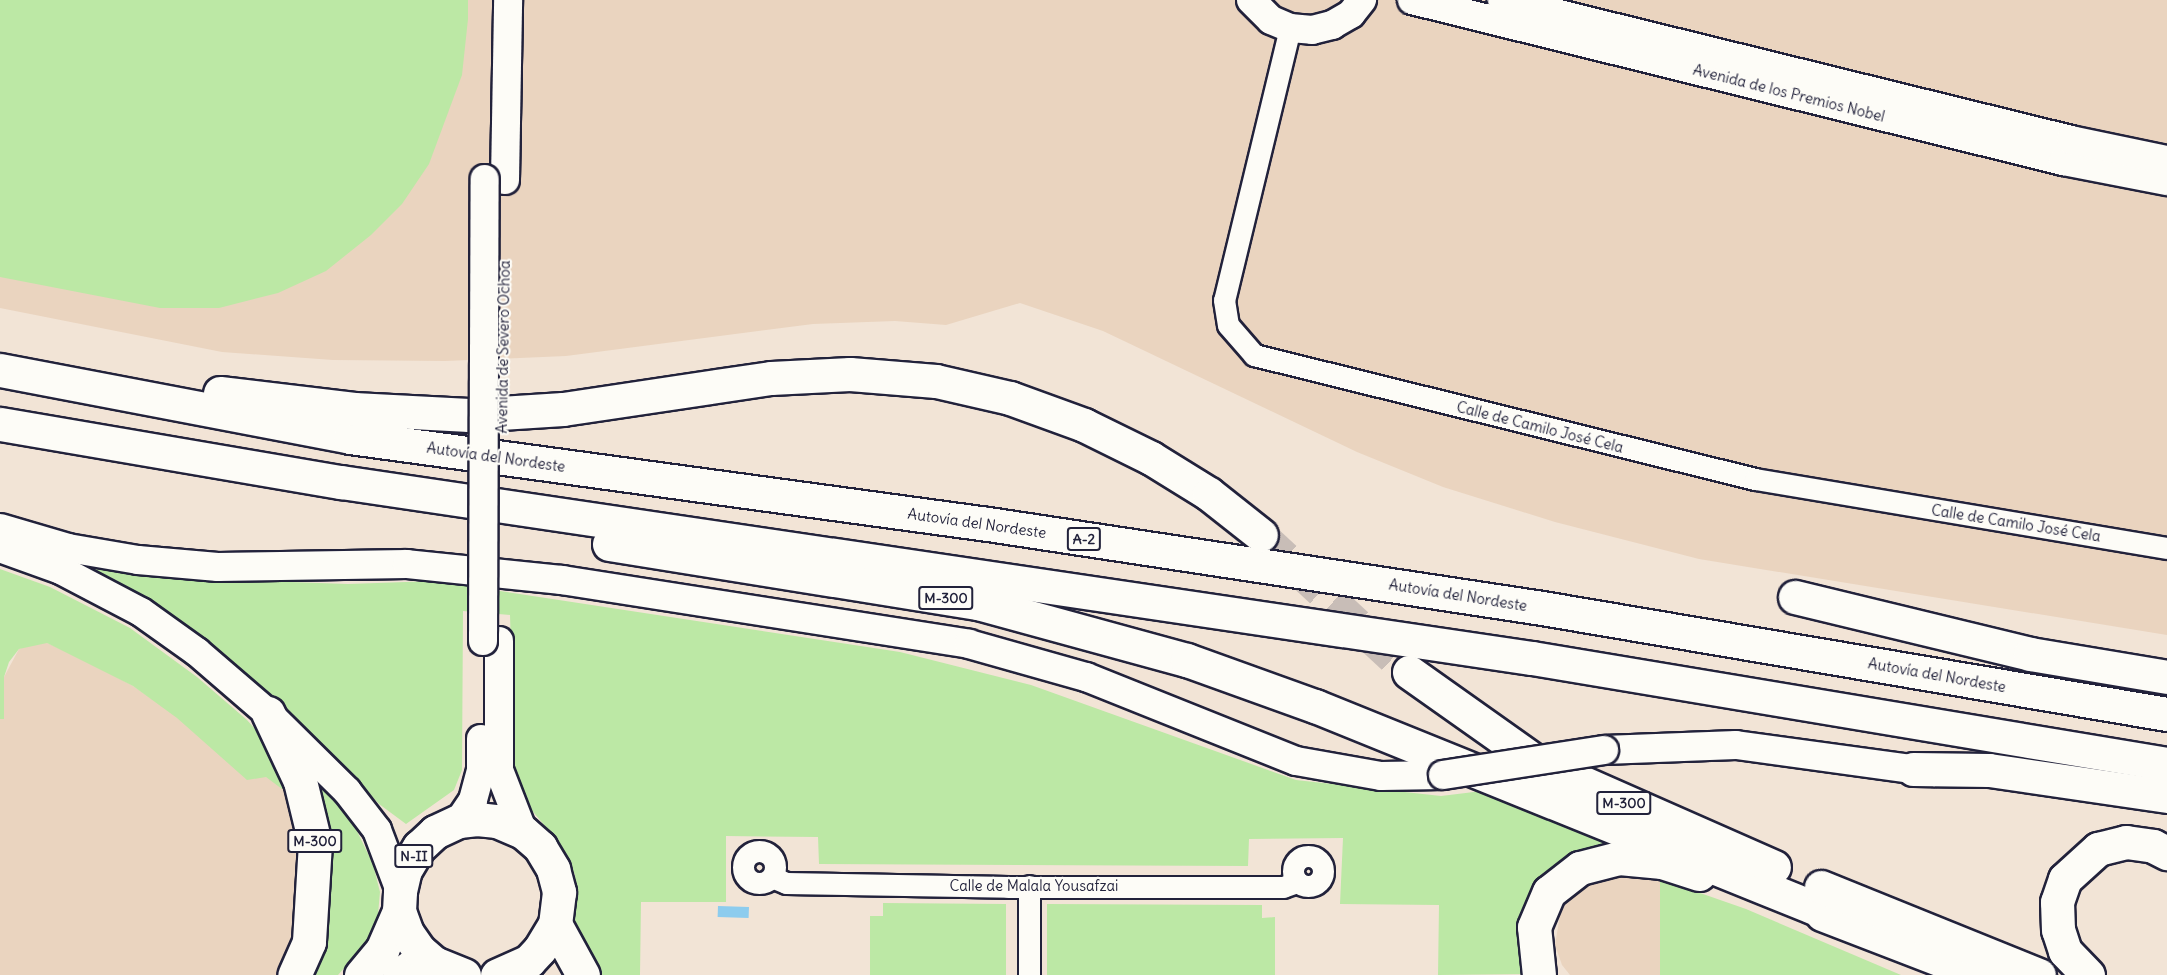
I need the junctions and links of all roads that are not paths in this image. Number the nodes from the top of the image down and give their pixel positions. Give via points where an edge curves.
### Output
1 (489, 0) edge
2 (508, 0) edge
3 (1251, 0) edge
4 (1362, 0) edge
5 (1412, 0) edge
6 (1502, 0) edge
7 (1290, 28) junction
8 (2167, 160) edge
9 (495, 180) junction
10 (2167, 181) edge
11 (0, 368) edge
12 (0, 424) edge
13 (0, 432) edge
14 (0, 528) edge
15 (1261, 535) tunnel mouth
16 (0, 548) edge
17 (2167, 548) edge
18 (1795, 597) dead end
19 (491, 641) junction
20 (1409, 672) tunnel mouth
21 (2167, 677) edge
22 (268, 713) junction
23 (2167, 714) edge
24 (2167, 764) edge
25 (1913, 768) junction
26 (2167, 796) edge
27 (2167, 810) edge
28 (459, 821) junction
29 (523, 832) junction
30 (2167, 853) edge
31 (772, 878) dead end
32 (1297, 882) dead end
33 (1029, 886) junction
34 (399, 901) junction
35 (1849, 922) junction
36 (555, 924) junction
37 (450, 971) edge
38 (518, 973) edge
39 (294, 975) edge
40 (361, 975) edge
41 (399, 975) edge
42 (583, 975) edge
43 (1029, 975) edge
44 (1539, 975) edge
45 (1980, 975) edge
46 (2039, 975) edge
47 (2088, 975) edge

1 - 9 street, Avenida de Severo Ochoa
2 - 9 street, Avenida de Severo Ochoa
3 - 7 street via 1271,20
4 - 7 street via 1351,14 1332,25 1311,30
5 - 10 street, Avenida de los Premios Nobel via 2052,158
6 - 8 street, Avenida de los Premios Nobel via 2101,148
7 - 17 street, Calle de Camilo José Cela via 1224,300 1228,325 1254,355 1755,479
9 - 19 street, Avenida de Severo Ochoa, bridge
11 - 15 main road via 354,409 469,415 563,409 771,378 850,374 936,381 1010,398 1084,425 1151,458 1209,494
11 - 23 main road, Autovía del Nordeste / A-2 via 350,437 988,524 1519,604
12 - 24 main road via 341,482 1532,658
13 - 35 main road, M-300 via 111,464 978,603 1187,660 1315,706
14 - 25 street, bridge via 68,548 138,560 218,567 407,564 562,580 969,644 1086,677 1296,761 1382,776 1443,775 1604,750 1736,745
16 - 22 street, M-300 via 61,570 141,612
18 - 21 main road via 2030,654
19 - 28 street, Avenida de Severo Ochoa via 481,770 473,800
19 - 29 street, Avenida de Severo Ochoa via 499,770
20 - 46 main road, M-300 via 1536,762 1662,820
22 - 34 street, M-300 via 347,791 377,830 391,859
22 - 39 main road, M-300 via 300,781 315,843 309,942
25 - 26 main road via 1989,770
25 - 27 street
28 - 29 main road, N-II via 497,821
28 - 34 main road, N-II via 435,832 418,847 405,870
29 - 36 main road, N-II via 540,847 553,869 559,892
30 - 47 main road via 2153,846 2127,842 2098,849 2065,879 2057,902 2058,930 2065,951
31 - 33 street, Calle de Malala Yousafzai via 786,883
32 - 33 street, Calle de Malala Yousafzai via 1283,887
33 - 43 street
34 - 37 main road via 407,933
34 - 40 main road, N-II via 382,950
35 - 44 main road via 1662,862 1619,858 1580,868 1549,892 1534,927
35 - 45 main road, M-300
36 - 38 main road, N-II via 540,949
36 - 42 main road
37 - 41 main road via 412,966

